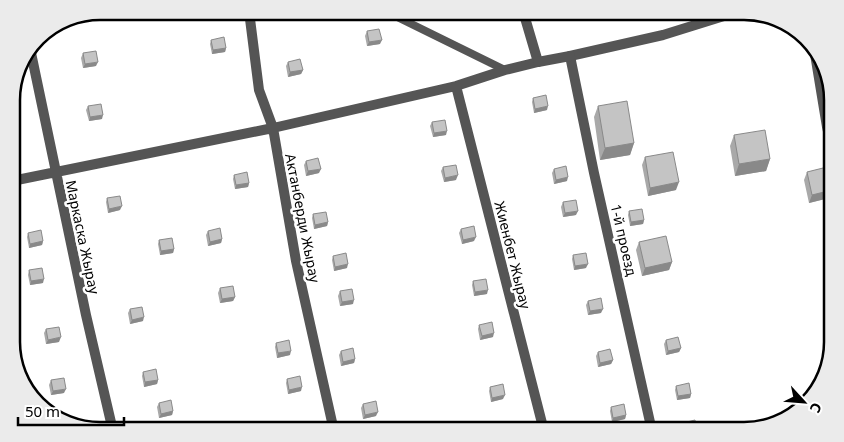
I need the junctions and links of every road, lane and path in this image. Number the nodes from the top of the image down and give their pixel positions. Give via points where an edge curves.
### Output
1 (250, 20) edge
2 (403, 20) edge
3 (526, 20) edge
4 (711, 20) edge
5 (570, 56) junction
6 (32, 59) edge
7 (538, 62) junction
8 (818, 69) edge
9 (505, 70) junction
10 (456, 86) junction
11 (824, 108) edge
12 (273, 128) junction
13 (56, 171) junction
14 (20, 179) edge
15 (112, 422) edge
16 (332, 422) edge
17 (542, 422) edge
18 (650, 422) edge

1 - 12 street, Актанберди Жырау via 259,90
2 - 9 lane
3 - 7 street
4 - 5 street via 663,35
5 - 7 street
5 - 18 street, 1-й проезд
6 - 13 street, Маркаска Жырау
7 - 9 street
8 - 11 street
9 - 10 street
10 - 12 street
10 - 17 street, Жиенбет Жырау
12 - 13 street
12 - 16 street, Актанберди Жырау via 296,260
13 - 14 street
13 - 15 street, Маркаска Жырау

